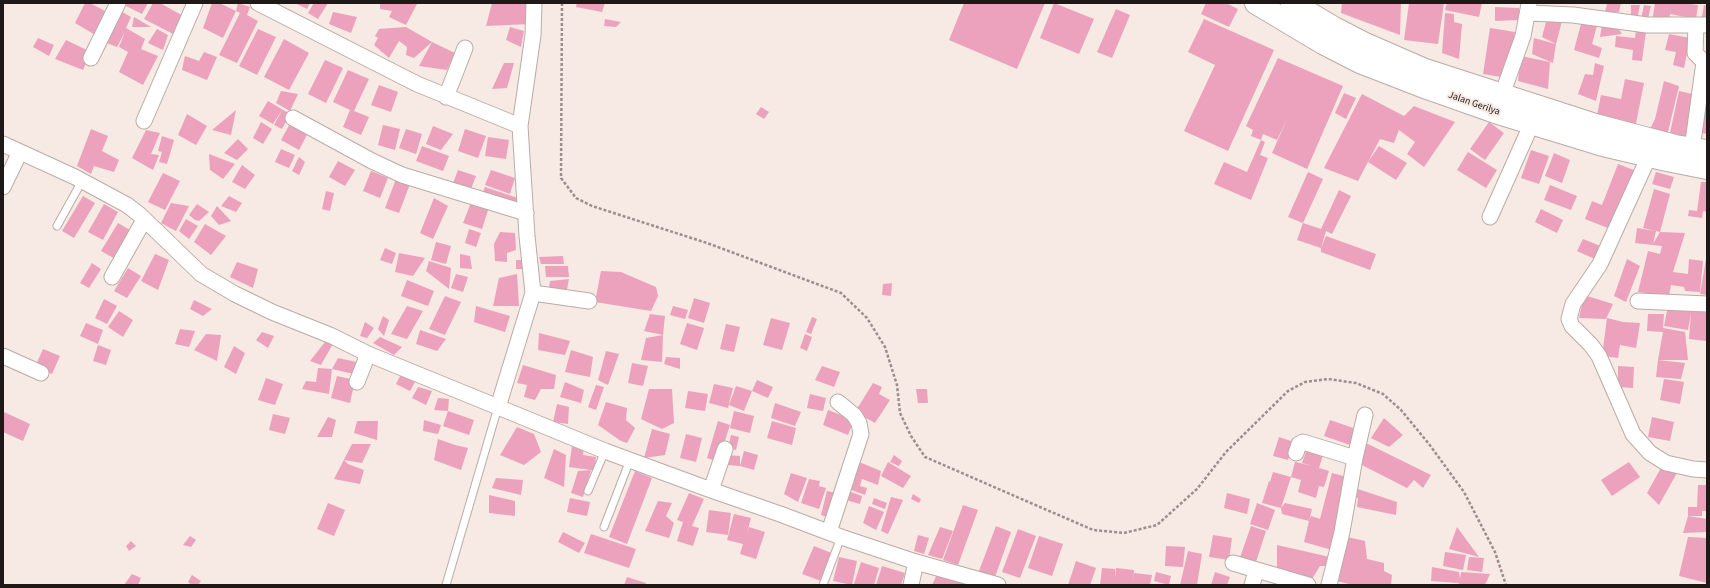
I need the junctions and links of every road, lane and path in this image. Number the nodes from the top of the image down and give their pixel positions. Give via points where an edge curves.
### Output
1 (118, 3) edge
2 (195, 3) edge
3 (258, 3) edge
4 (534, 3) edge
5 (562, 3) edge
6 (1256, 3) edge
7 (1292, 3) edge
8 (1529, 8) edge
9 (1702, 25) edge
10 (464, 48) dead end
11 (91, 58) dead end
12 (1502, 95) junction
13 (446, 97) junction
14 (293, 118) dead end
15 (144, 122) dead end
16 (1532, 123) junction
17 (520, 126) junction
18 (3, 144) edge
19 (1699, 150) edge
20 (20, 152) junction
21 (1649, 156) junction
22 (1707, 168) edge
23 (82, 181) junction
24 (3, 187) edge
25 (526, 213) junction
26 (1490, 217) dead end
27 (144, 220) junction
28 (57, 226) dead end
29 (112, 277) dead end
30 (533, 293) junction
31 (589, 300) dead end
32 (1638, 301) dead end
33 (1707, 304) edge
34 (368, 354) junction
35 (3, 356) edge
36 (41, 373) dead end
37 (357, 382) dead end
38 (838, 402) dead end
39 (498, 407) junction
40 (1365, 415) dead end
41 (725, 449) dead end
42 (605, 451) junction
43 (1296, 453) dead end
44 (1355, 458) junction
45 (630, 460) junction
46 (1707, 470) edge
47 (711, 490) junction
48 (588, 491) dead end
49 (604, 527) dead end
50 (835, 535) junction
51 (916, 562) junction
52 (1233, 563) dead end
53 (446, 585) edge
54 (823, 585) edge
55 (911, 585) edge
56 (998, 585) edge
57 (1308, 585) edge
58 (1329, 585) edge
59 (1506, 585) edge

1 - 11 street
2 - 15 street
3 - 13 street
4 - 17 street via 533,35
5 - 59 path via 562,178 576,198 592,206 707,243 840,293 867,318 885,347 897,385 900,413 925,457 1092,530 1124,533 1157,525 1197,489 1226,452 1288,391 1305,382 1328,379 1356,383 1388,398 1429,444 1464,492 1495,552
6 - 16 highway, Jalan Gerilya via 1360,62 1440,93
7 - 12 highway, Jalan Gerilya via 1363,44 1425,70
8 - 9 street via 1647,26
8 - 12 street via 1523,36
9 - 19 street via 1695,53 1704,62
10 - 13 street
12 - 19 highway, Jalan Gerilya via 1595,125
13 - 17 street
14 - 25 street via 402,175
16 - 21 highway, Jalan Gerilya
16 - 26 street
17 - 25 street
18 - 20 street
20 - 23 street
20 - 24 street
21 - 22 highway, Jalan Gerilya
21 - 46 street via 1600,264 1573,304 1569,319 1572,326 1599,356 1633,434 1650,453 1666,464
23 - 27 street via 127,205
23 - 28 lane
25 - 30 street
27 - 29 street
27 - 34 street via 201,274 260,306
30 - 31 street
30 - 39 street
32 - 33 street
34 - 37 street
34 - 39 street
35 - 36 street
38 - 50 street via 854,415 861,434
39 - 42 street
39 - 53 lane
40 - 44 street
41 - 47 street
42 - 45 street
42 - 48 lane
43 - 44 street via 1299,444 1303,442
44 - 58 street via 1342,532
45 - 47 street
45 - 49 lane
47 - 50 street
50 - 51 street
50 - 54 lane
51 - 55 street
51 - 56 street
52 - 57 street

